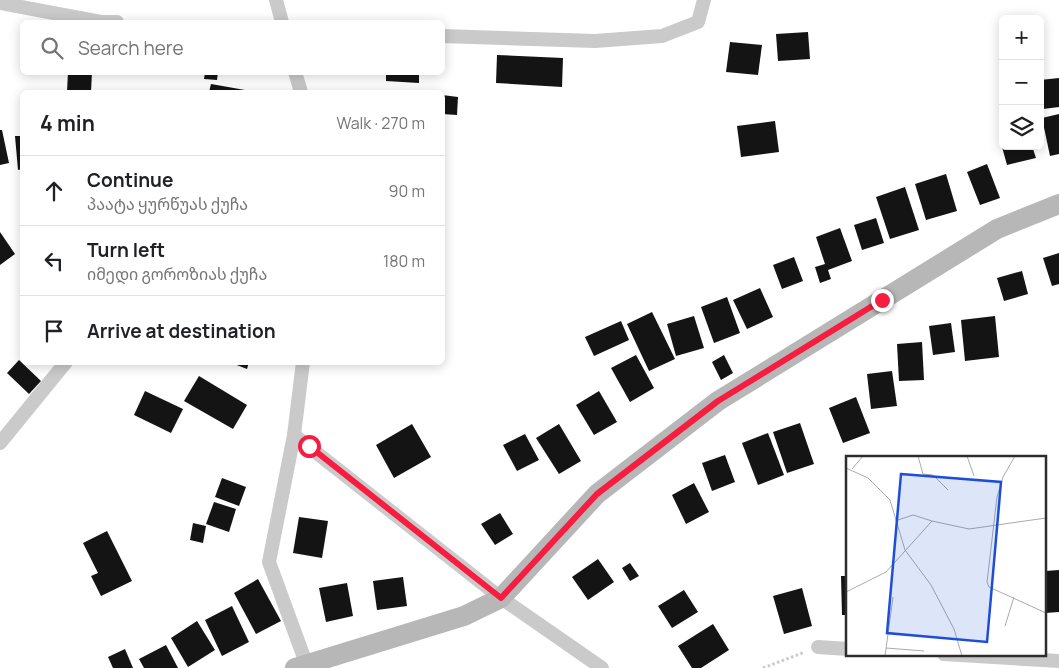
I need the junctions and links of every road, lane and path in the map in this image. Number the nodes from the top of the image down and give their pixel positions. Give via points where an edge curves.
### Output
1 (276, 0) edge
2 (704, 0) edge
3 (0, 3) edge
4 (90, 20) edge
5 (281, 20) edge
6 (445, 36) edge
7 (296, 75) edge
8 (300, 90) edge
9 (1059, 204) edge
10 (64, 365) edge
11 (304, 365) edge
12 (294, 435) junction
13 (0, 443) edge
14 (501, 598) junction
15 (818, 647) joint
16 (846, 649) edge
17 (977, 656) edge
18 (1059, 661) edge
19 (301, 666) edge
20 (602, 668) edge
21 (763, 668) edge

1 - 5 street
2 - 6 street via 698,22 662,36 595,42
3 - 4 street
7 - 8 street
9 - 14 street via 997,230 718,401 597,494
10 - 13 street
11 - 12 street
12 - 14 street
12 - 19 street via 269,562
14 - 19 street via 464,616
14 - 20 street
15 - 16 street
15 - 21 path
17 - 18 street

